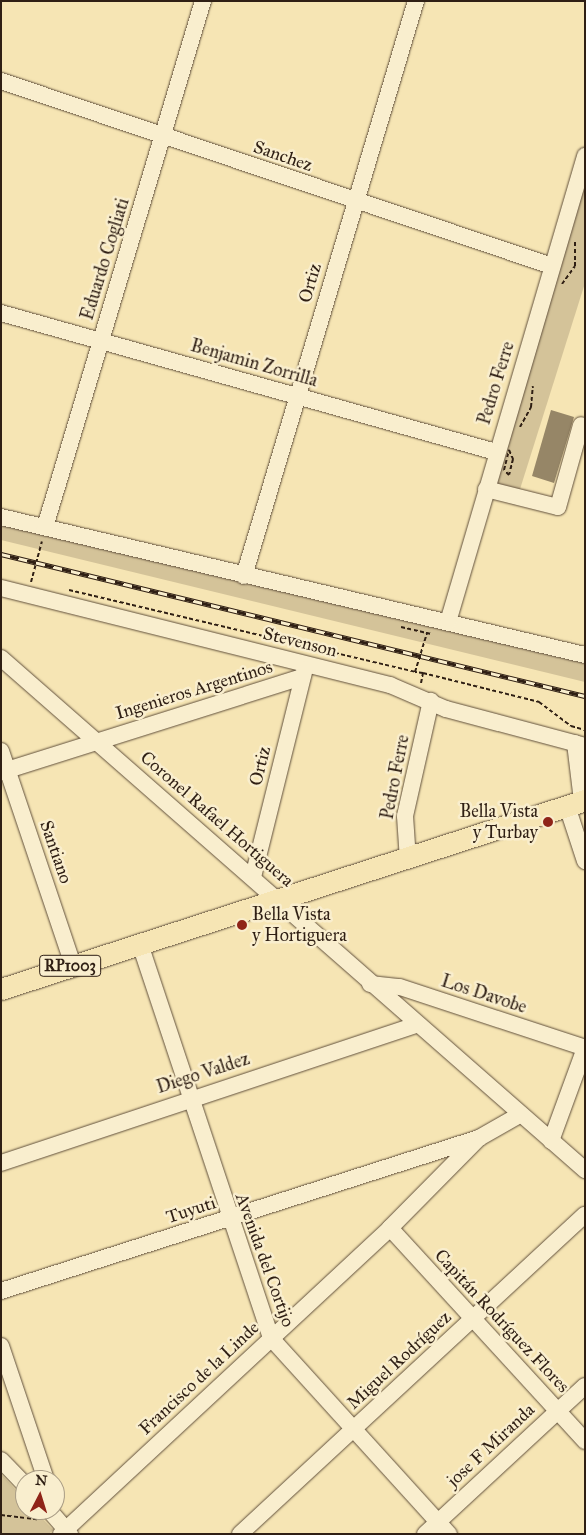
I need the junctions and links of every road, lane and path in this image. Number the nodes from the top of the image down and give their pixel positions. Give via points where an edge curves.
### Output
1 (203, 1) edge
2 (416, 1) edge
3 (1, 81) edge
4 (163, 136) junction
5 (585, 156) edge
6 (355, 202) junction
7 (552, 266) junction
8 (1, 313) edge
9 (101, 341) junction
10 (530, 379) dead end
11 (298, 396) junction
12 (581, 425) dead end
13 (515, 432) dead end
14 (496, 452) junction
15 (486, 489) junction
16 (1, 517) edge
17 (46, 528) junction
18 (244, 576) junction
19 (40, 583) dead end
20 (28, 585) junction
21 (1, 588) edge
22 (67, 589) dead end
23 (440, 620) junction
24 (585, 655) edge
25 (1, 658) edge
26 (304, 671) junction
27 (414, 672) junction
28 (423, 673) junction
29 (425, 698) junction
30 (585, 730) edge
31 (97, 740) junction
32 (580, 744) edge
33 (1, 751) edge
34 (4, 771) edge
35 (578, 802) edge
36 (408, 860) junction
37 (585, 861) edge
38 (253, 877) junction
39 (280, 901) junction
40 (140, 944) junction
41 (73, 965) junction
42 (370, 984) junction
43 (1, 989) edge
44 (417, 1025) junction
45 (585, 1048) edge
46 (189, 1098) junction
47 (521, 1114) junction
48 (479, 1138) junction
49 (551, 1141) junction
50 (1, 1163) edge
51 (585, 1170) edge
52 (585, 1215) edge
53 (228, 1219) junction
54 (390, 1228) junction
55 (1, 1291) edge
56 (471, 1320) junction
57 (272, 1338) junction
58 (1, 1346) edge
59 (585, 1386) edge
60 (557, 1412) junction
61 (352, 1430) junction
62 (585, 1441) edge
63 (1, 1460) edge
64 (43, 1470) edge
65 (15, 1475) edge
66 (1, 1516) edge
67 (444, 1528) edge
68 (64, 1530) edge
69 (240, 1534) edge
70 (425, 1534) edge

1 - 4 street, Eduardo Cogliati
2 - 6 street, Ortiz
3 - 4 street, Sanchez
4 - 6 street, Sanchez
4 - 9 street, Eduardo Cogliati
5 - 7 street, Pedro Ferre
6 - 7 street, Sanchez
6 - 11 street, Ortiz
7 - 14 street, Pedro Ferre
8 - 9 street, Benjamin Zorrilla
9 - 11 street, Benjamin Zorrilla
9 - 17 street, Eduardo Cogliati
10 - 13 path via 531,407
11 - 14 street, Benjamin Zorrilla
11 - 18 street, Ortiz
12 - 15 street via 558,507
14 - 15 street, Pedro Ferre
15 - 23 street, Pedro Ferre
16 - 17 street
17 - 18 street
17 - 20 path
18 - 23 street
19 - 20 path
20 - 21 street, Stevenson
20 - 26 street, Stevenson
22 - 27 path
23 - 24 street
23 - 27 path
25 - 31 street, Coronel Rafael Hortiguera
26 - 29 street, Stevenson
26 - 31 street, Ingenieros Argentinos
26 - 38 street, Ortiz
27 - 28 path
28 - 29 path
28 - 30 path via 538,702 571,726
29 - 32 street, Stevenson
29 - 36 street, Pedro Ferre via 406,816
31 - 34 street, Ingenieros Argentinos
31 - 38 street, Coronel Rafael Hortiguera
32 - 35 street
33 - 34 street, Santiano
34 - 41 street, Santiano
35 - 36 main road, RP1003
35 - 37 street
36 - 39 main road, RP1003
38 - 39 street, Coronel Rafael Hortiguera
39 - 40 main road, RP1003
39 - 42 street, Coronel Rafael Hortiguera
40 - 41 main road, RP1003
40 - 46 street, Avenida del Cortijo
41 - 43 main road, RP1003
42 - 44 street, Coronel Rafael Hortiguera
42 - 45 street, Los Davobe via 400,987
44 - 46 street, Diego Valdez
44 - 47 street, Coronel Rafael Hortiguera
45 - 49 street
46 - 50 street, Diego Valdez
46 - 53 street, Avenida del Cortijo
47 - 48 street, Francisco de la Linde
47 - 49 street, Coronel Rafael Hortiguera
48 - 53 street, Tuyuti
48 - 54 street, Francisco de la Linde
49 - 51 street, Coronel Rafael Hortiguera
52 - 56 street, Miguel Rodríguez
53 - 55 street, Tuyuti
53 - 57 street, Avenida del Cortijo
54 - 56 street, Capitán Rodríguez Flores
54 - 57 street, Francisco de la Linde
56 - 60 street, Capitán Rodríguez Flores
56 - 61 street, Miguel Rodríguez
57 - 61 street, Avenida del Cortijo
57 - 68 street, Francisco de la Linde
58 - 64 street
59 - 60 street, jose F Miranda
60 - 62 street, Capitán Rodríguez Flores
60 - 67 street, jose F Miranda
61 - 67 street, Avenida del Cortijo
61 - 69 street, Miguel Rodríguez
63 - 65 street
66 - 68 path
67 - 70 street, jose F Miranda

